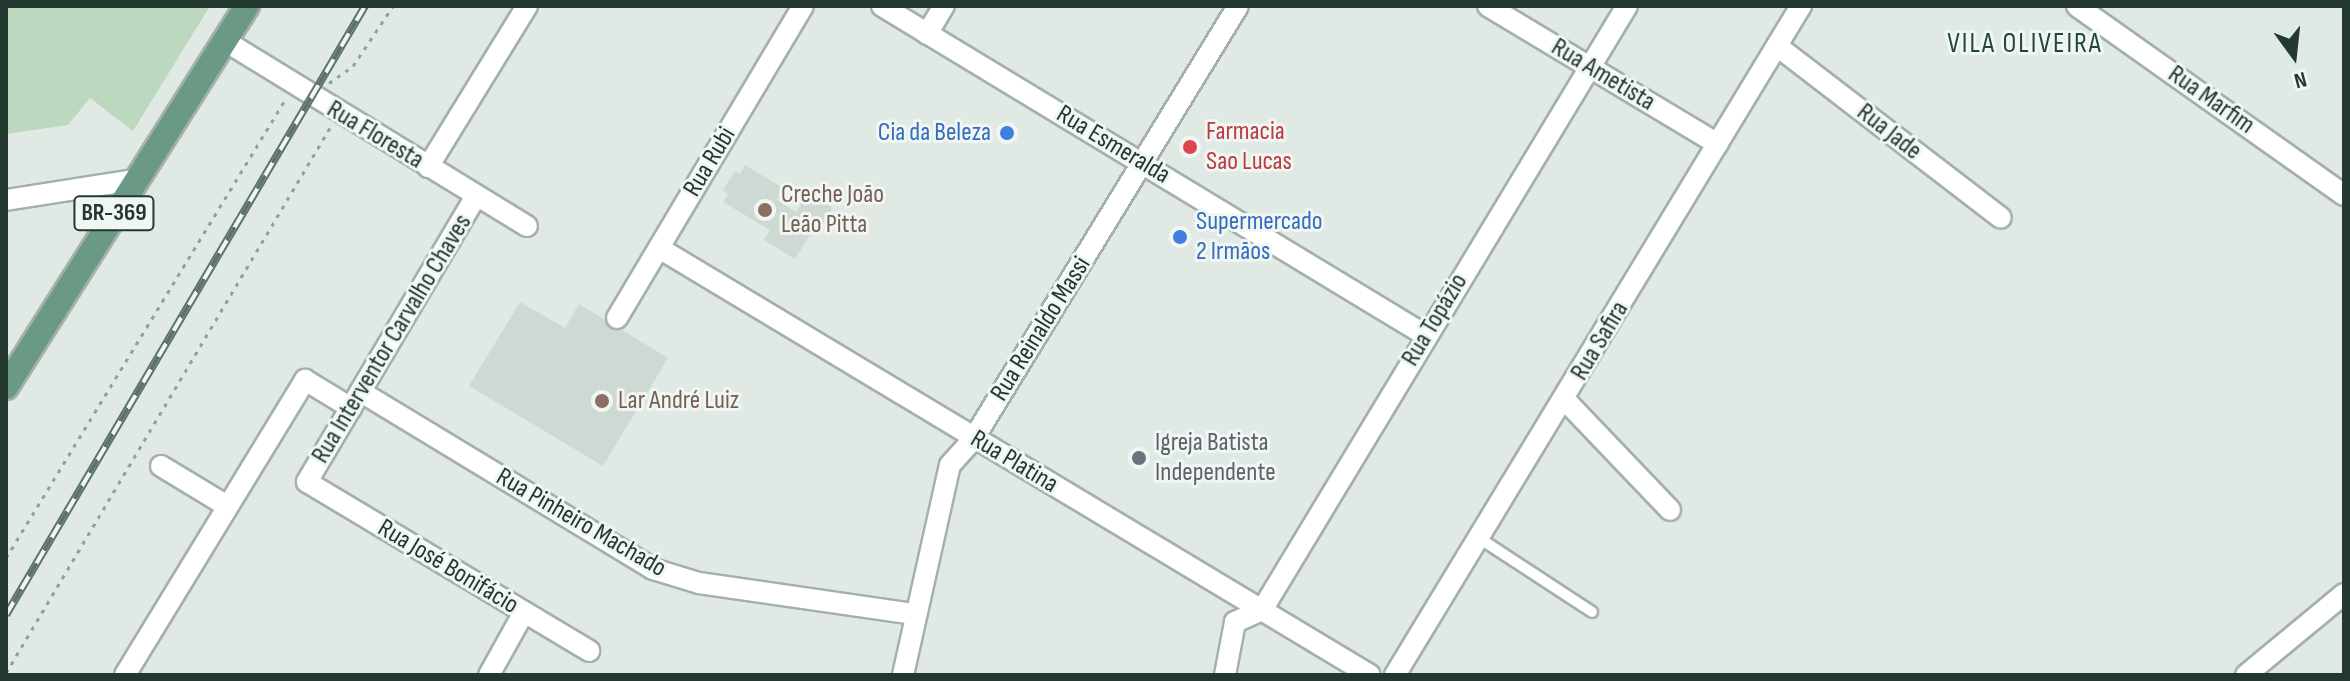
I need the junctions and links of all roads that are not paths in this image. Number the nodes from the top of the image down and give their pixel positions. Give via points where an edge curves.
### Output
1 (247, 6) edge
2 (527, 6) edge
3 (803, 6) edge
4 (882, 6) edge
5 (944, 6) edge
6 (1238, 6) edge
7 (1488, 6) edge
8 (1627, 6) edge
9 (1801, 6) edge
10 (2077, 6) edge
11 (927, 34) junction
12 (225, 41) junction
13 (1777, 46) junction
14 (1591, 67) junction
15 (1718, 144) junction
16 (1143, 162) junction
17 (428, 167) junction
18 (134, 180) junction
19 (2344, 195) edge
20 (476, 196) junction
21 (6, 200) edge
22 (2001, 218) dead end
23 (527, 226) dead end
24 (659, 248) junction
25 (617, 318) dead end
26 (1425, 335) junction
27 (6, 387) edge
28 (356, 400) junction
29 (1565, 400) junction
30 (974, 438) junction
31 (161, 466) dead end
32 (307, 482) joint
33 (227, 506) junction
34 (1670, 510) dead end
35 (1479, 538) junction
36 (2344, 594) edge
37 (1240, 597) junction
38 (1262, 610) junction
39 (524, 612) junction
40 (1592, 612) dead end
41 (915, 614) junction
42 (1235, 622) junction
43 (589, 651) dead end
44 (125, 675) edge
45 (489, 675) edge
46 (903, 675) edge
47 (1225, 675) edge
48 (1370, 675) edge
49 (1395, 675) edge
50 (2246, 675) edge

1 - 12 main road, BR-369
2 - 17 street
3 - 24 street, Rua Rubi
4 - 11 street, Rua Esmeralda
5 - 11 street
6 - 16 street, Rua Reinaldo Massi
7 - 14 street, Rua Ametista
8 - 14 street, Rua Topázio
9 - 13 street, Rua Safira
10 - 19 street, Rua Marfim
11 - 16 street, Rua Esmeralda
12 - 17 street, Rua Floresta
12 - 18 main road, BR-369
13 - 15 street, Rua Safira
13 - 22 street, Rua Jade
14 - 15 street, Rua Ametista
14 - 26 street, Rua Topázio
15 - 29 street, Rua Safira
16 - 26 street, Rua Esmeralda
16 - 30 street, Rua Reinaldo Massi
17 - 20 street, Rua Floresta
18 - 21 street
18 - 27 main road, BR-369
20 - 23 street, Rua Floresta
20 - 28 street, Rua Interventor Carvalho Chaves
24 - 25 street, Rua Rubi
24 - 30 street, Rua Platina
26 - 38 street, Rua Topázio
28 - 32 street, Rua Interventor Carvalho Chaves
28 - 33 street, Rua Pinheiro Machado via 305,380
28 - 41 street, Rua Pinheiro Machado via 653,569 699,583
29 - 34 street
29 - 35 street, Rua Safira
30 - 37 street, Rua Platina
30 - 41 street, Rua Reinaldo Massi via 950,465
31 - 33 street
32 - 39 street, Rua José Bonifácio
33 - 44 street
35 - 40 lane
35 - 49 street, Rua Safira
36 - 50 street
37 - 38 street, Rua Platina
37 - 42 street
38 - 42 street
38 - 48 street, Rua Platina
39 - 43 street, Rua José Bonifácio
39 - 45 street
41 - 46 street, Rua Reinaldo Massi
42 - 47 street

